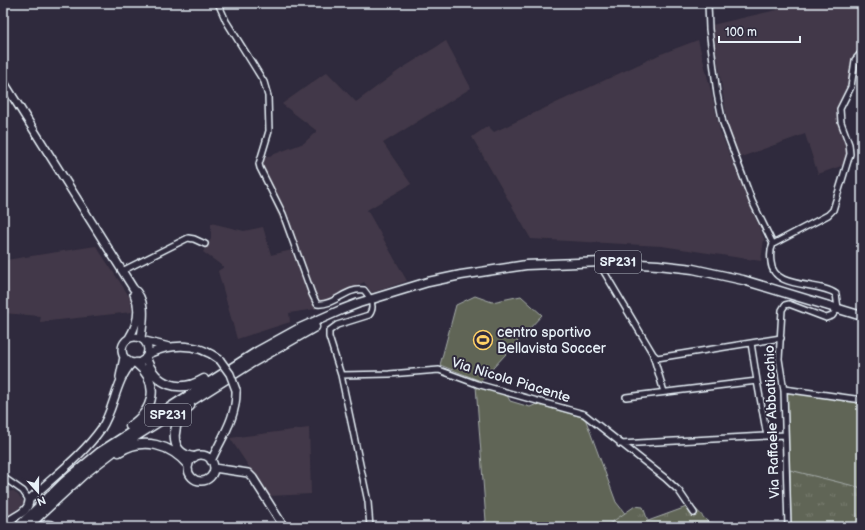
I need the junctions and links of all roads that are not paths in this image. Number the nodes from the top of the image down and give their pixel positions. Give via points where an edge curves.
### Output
1 (218, 3) edge
2 (708, 3) edge
3 (862, 52) edge
4 (3, 81) edge
5 (205, 244) dead end
6 (773, 244) junction
7 (603, 262) junction
8 (122, 271) junction
9 (133, 288) junction
10 (372, 300) junction
11 (838, 308) junction
12 (862, 316) edge
13 (286, 335) junction
14 (129, 338) junction
15 (781, 338) junction
16 (143, 339) junction
17 (751, 343) junction
18 (169, 347) junction
19 (270, 352) junction
20 (652, 354) junction
21 (147, 356) junction
22 (124, 357) junction
23 (134, 363) junction
24 (341, 375) junction
25 (120, 379) junction
26 (757, 381) junction
27 (784, 389) junction
28 (664, 392) junction
29 (626, 397) dead end
30 (862, 400) edge
31 (785, 435) junction
32 (767, 436) junction
33 (620, 444) junction
34 (194, 457) junction
35 (209, 459) junction
36 (188, 465) junction
37 (213, 471) junction
38 (3, 477) edge
39 (29, 500) junction
40 (49, 506) junction
41 (33, 513) junction
42 (694, 513) dead end
43 (3, 527) edge
44 (18, 527) edge
45 (27, 527) edge
46 (39, 527) edge
47 (54, 527) edge
48 (284, 527) edge
49 (370, 527) edge
50 (788, 527) edge

1 - 10 street via 226,21 264,82 268,96 269,131 259,164 283,214 317,304 325,305 356,289 364,290
2 - 6 street via 717,94 723,122 752,201
3 - 6 street via 856,60 851,87 840,110 850,154 833,210
4 - 8 main road
5 - 8 street via 188,238
6 - 11 street via 770,249 771,269 776,275 795,283 833,292 837,297
7 - 10 main road, SP231 via 544,263 493,269 428,282
7 - 11 main road, SP231 via 671,266 720,274
7 - 20 street via 603,270
8 - 9 main road
9 - 14 main road via 138,312
9 - 16 main road via 144,308
10 - 13 main road, SP231 via 341,310
10 - 19 main road, SP231 via 312,328
10 - 24 street via 369,315 337,325 329,331
11 - 12 main road, SP231
11 - 15 street, Via Raffaele Abbaticchio via 832,316 826,318 793,305 784,305
13 - 21 main road via 256,347 200,382 184,386 160,381 152,372
13 - 41 main road, SP231 via 105,448 68,478
14 - 16 main road via 135,336
14 - 22 main road via 123,344
15 - 17 street
15 - 27 street, Via Raffaele Abbaticchio via 779,359
16 - 18 main road
16 - 21 main road via 148,347
17 - 20 street via 657,358
17 - 26 street
18 - 21 main road
18 - 35 main road, bridge via 189,346 206,351 220,360 230,374 236,390 232,418
19 - 34 main road via 182,412 174,431 175,440 181,452
19 - 40 main road, SP231 via 122,445
20 - 28 street
21 - 23 main road
22 - 23 main road
22 - 25 main road
23 - 25 main road
23 - 41 main road via 146,373 152,389 152,397 146,412 67,475
24 - 33 street, Via Nicola Piacente via 439,370 477,384 584,414
24 - 49 street via 368,502
25 - 39 main road via 112,408 101,428 78,455
26 - 28 street
26 - 32 street
27 - 30 street
27 - 31 street, Via Raffaele Abbaticchio
28 - 29 street
31 - 32 street
31 - 50 street, Via Raffaele Abbaticchio
32 - 33 street
33 - 42 street, Via Nicola Piacente via 679,491
34 - 35 main road
34 - 36 main road
35 - 37 main road
36 - 37 main road via 188,474 194,480 203,482 211,477
36 - 40 main road via 179,455 165,447 134,445 122,451
37 - 48 main road via 248,473
38 - 39 street via 23,491
39 - 43 main road via 22,513
40 - 45 main road, SP231
41 - 44 main road, SP231
46 - 47 street via 47,523

